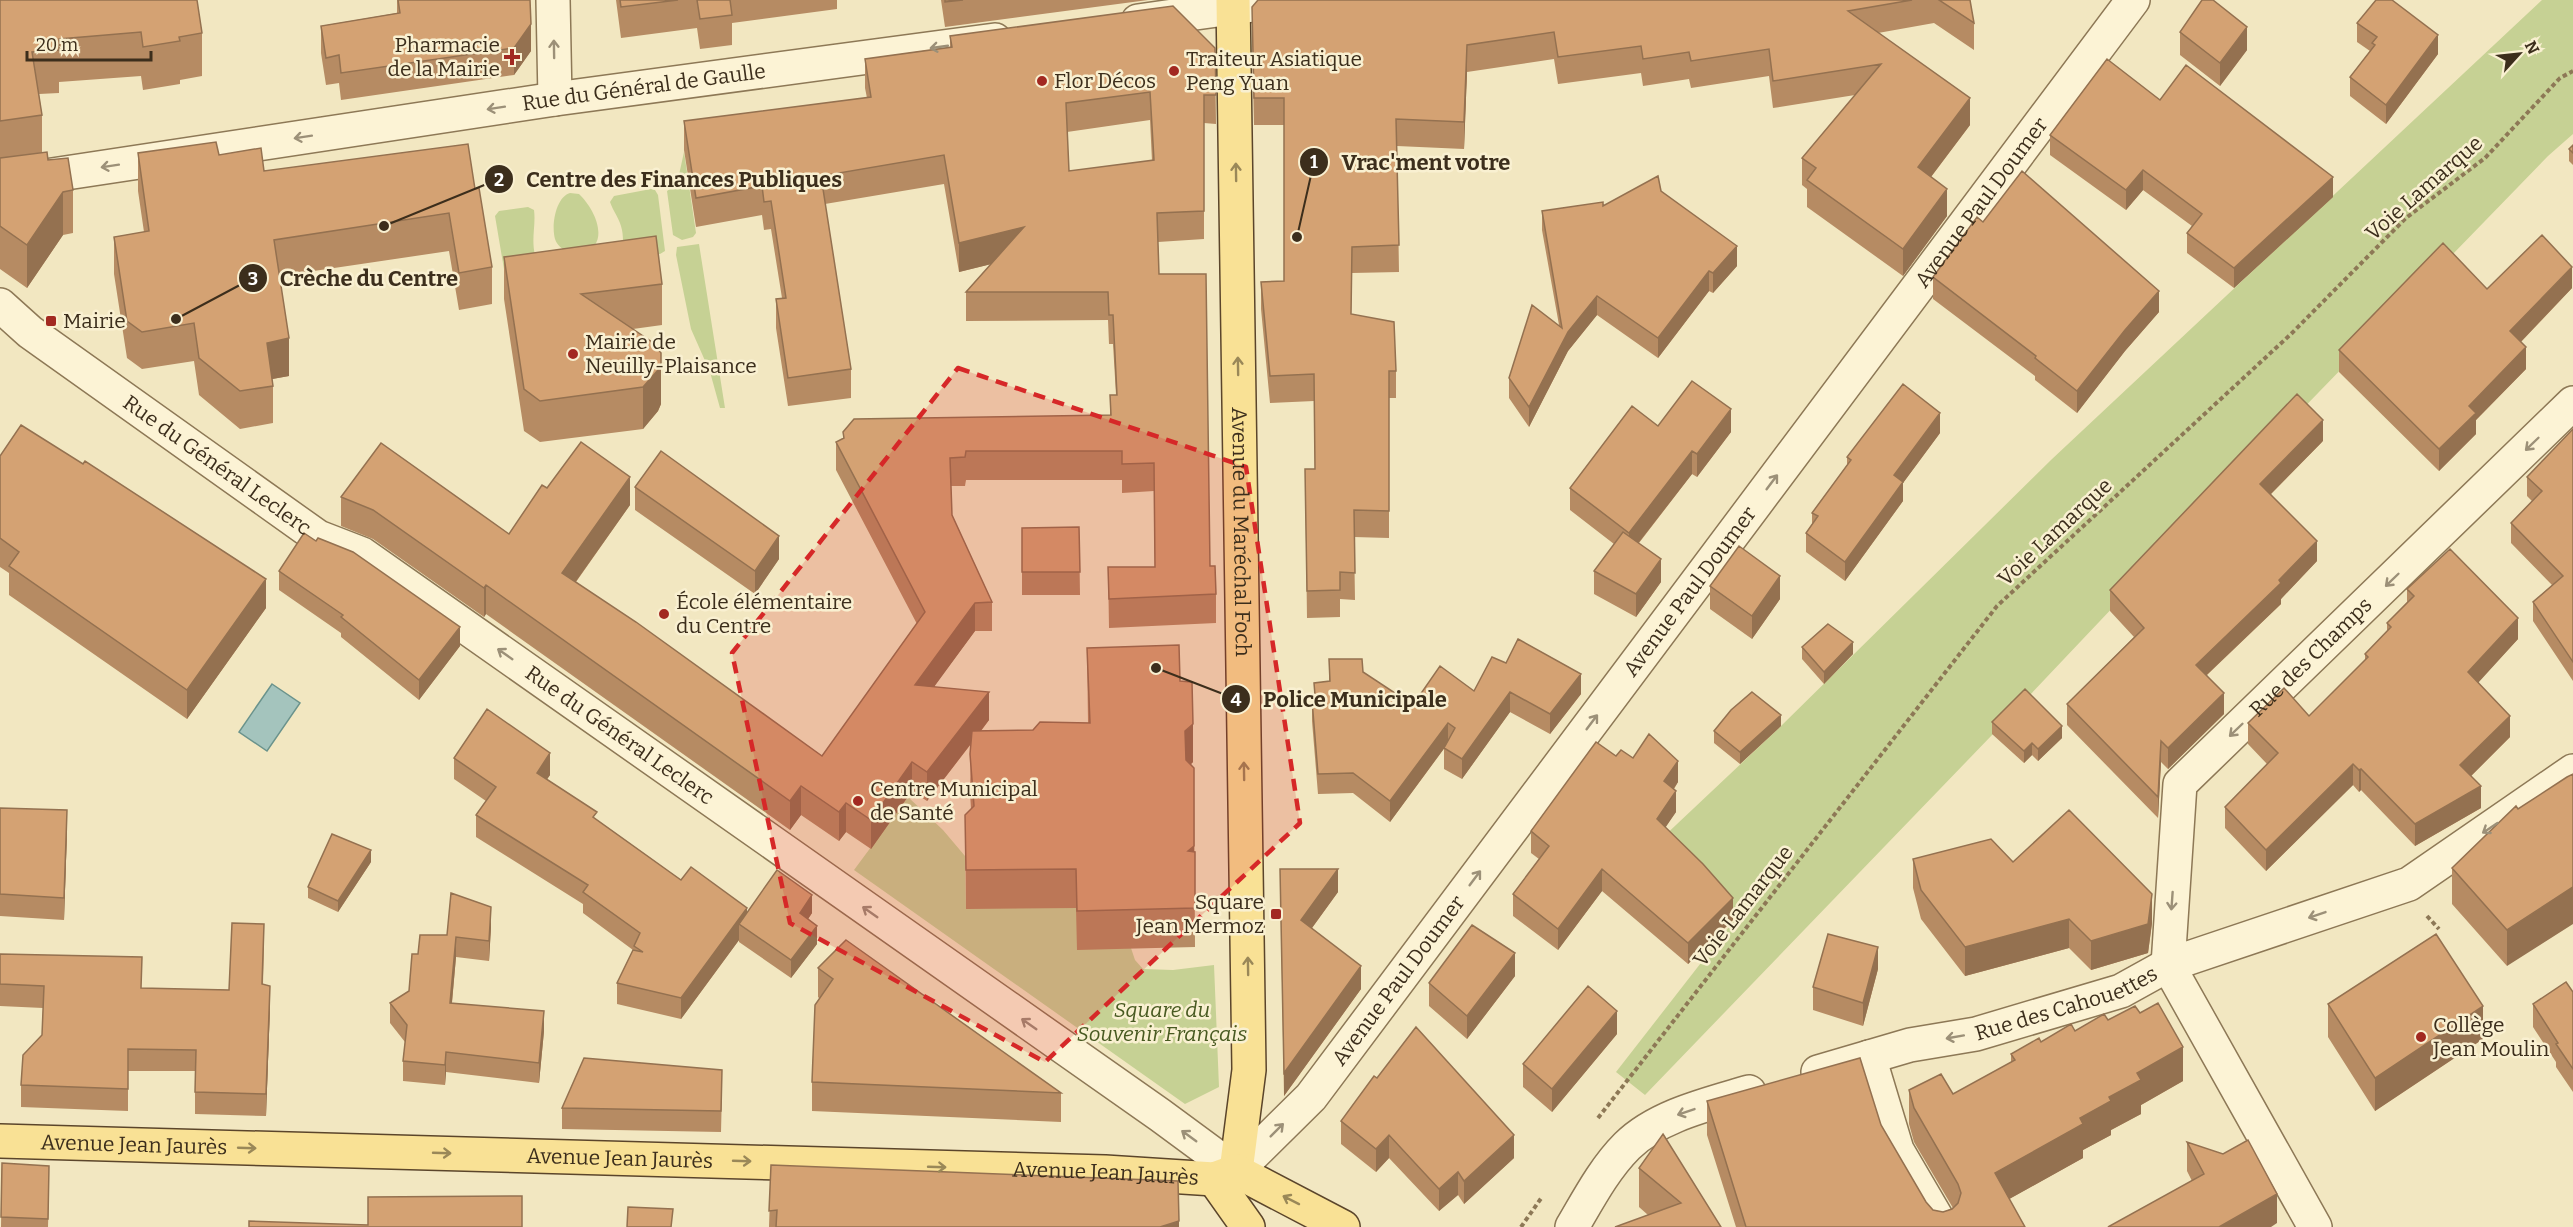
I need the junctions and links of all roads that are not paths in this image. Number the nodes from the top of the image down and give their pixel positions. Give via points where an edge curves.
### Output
1 (553, 0) edge
2 (1288, 0) edge
3 (2133, 0) edge
4 (1233, 4) edge
5 (1109, 25) edge
6 (1028, 35) edge
7 (555, 99) junction
8 (0, 183) edge
9 (0, 305) edge
10 (2573, 402) edge
11 (2573, 771) edge
12 (2168, 965) junction
13 (1869, 1057) junction
14 (0, 1141) edge
15 (1225, 1175) junction
16 (1248, 1227) edge
17 (1343, 1227) edge
18 (1572, 1227) edge
19 (1942, 1227) edge
20 (2316, 1227) edge

7 -> 1 street
2 - 4 street
15 -> 3 street, Avenue Paul Doumer via 1311,1097
4 - 5 street
15 -> 4 main road, Avenue du Maréchal Foch via 1249,1070
6 -> 7 street, Rue du Général de Gaulle
7 -> 8 street, Rue du Général de Gaulle
15 -> 9 street, Rue du Général Leclerc via 1160,1115 362,554 318,537 30,332
10 -> 12 street, Rue des Champs via 2180,784
11 -> 12 street, Rue des Cahouettes via 2409,884
12 -> 13 street, Rue des Cahouettes via 2121,991 1976,1034 1910,1045
12 - 20 street
13 -> 18 street, Rue des Cahouettes via 1668,1118 1627,1146 1594,1188
13 - 19 street via 1897,1150
14 -> 15 main road, Avenue Jean Jaurès
15 - 16 main road
17 -> 15 main road

